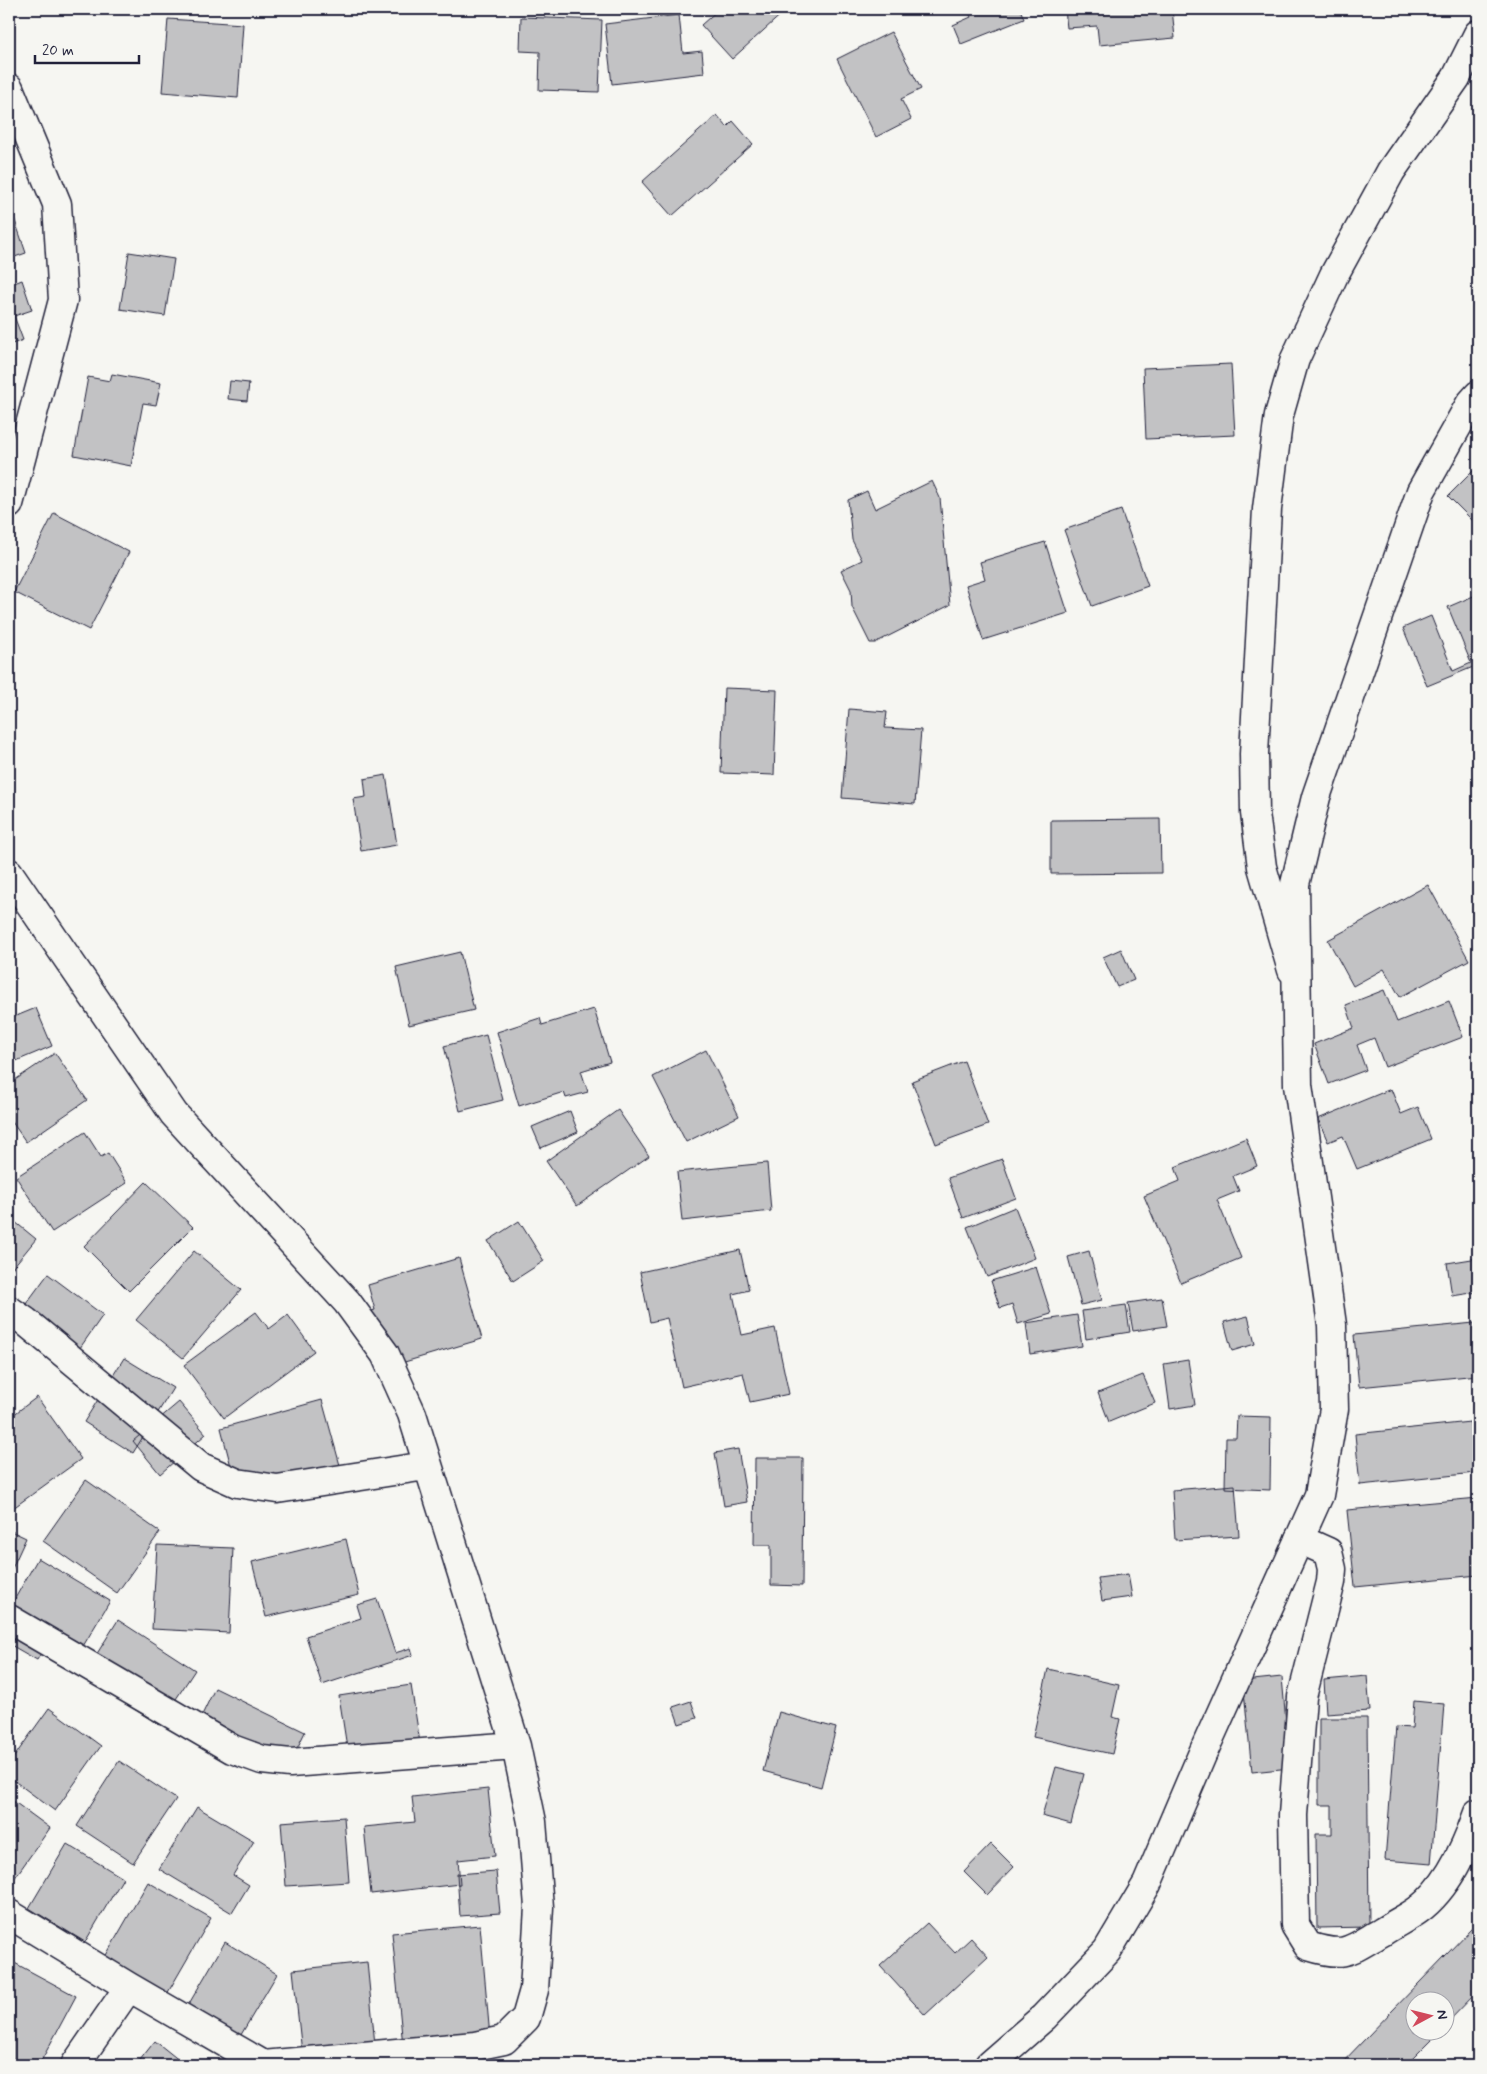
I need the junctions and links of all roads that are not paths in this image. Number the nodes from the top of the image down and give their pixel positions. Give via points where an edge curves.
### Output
1 (1478, 34) edge
2 (9, 88) edge
3 (1478, 395) edge
4 (9, 504) edge
5 (9, 873) edge
6 (1295, 978) junction
7 (9, 1310) edge
8 (426, 1466) junction
9 (1299, 1539) junction
10 (9, 1619) edge
11 (516, 1746) junction
12 (1478, 1814) edge
13 (9, 1914) edge
14 (129, 1987) junction
15 (76, 2065) edge
16 (262, 2065) edge
17 (989, 2065) edge

1 - 6 street via 1456,78 1391,171 1334,275 1295,359 1279,415 1267,509 1254,754 1255,813 1262,867
2 - 4 street via 56,204 63,300
3 - 6 street via 1421,491 1316,797 1295,884
5 - 8 street via 174,1114 347,1302 385,1354 412,1414
6 - 9 street via 1298,1085 1332,1325 1334,1409 1319,1495
7 - 8 street via 201,1467 237,1483 277,1489
8 - 11 street
9 - 12 street via 1328,1552 1332,1569 1302,1697 1293,1815 1295,1925 1308,1946 1330,1953 1349,1951 1420,1909 1462,1855
9 - 17 street via 1147,1884 1107,1951 1044,2017
10 - 11 street via 232,1749 262,1760 290,1763
11 - 16 street via 532,1822 539,1907 534,1990 526,2018 504,2040 476,2046
13 - 14 street
14 - 15 street
14 - 16 street

